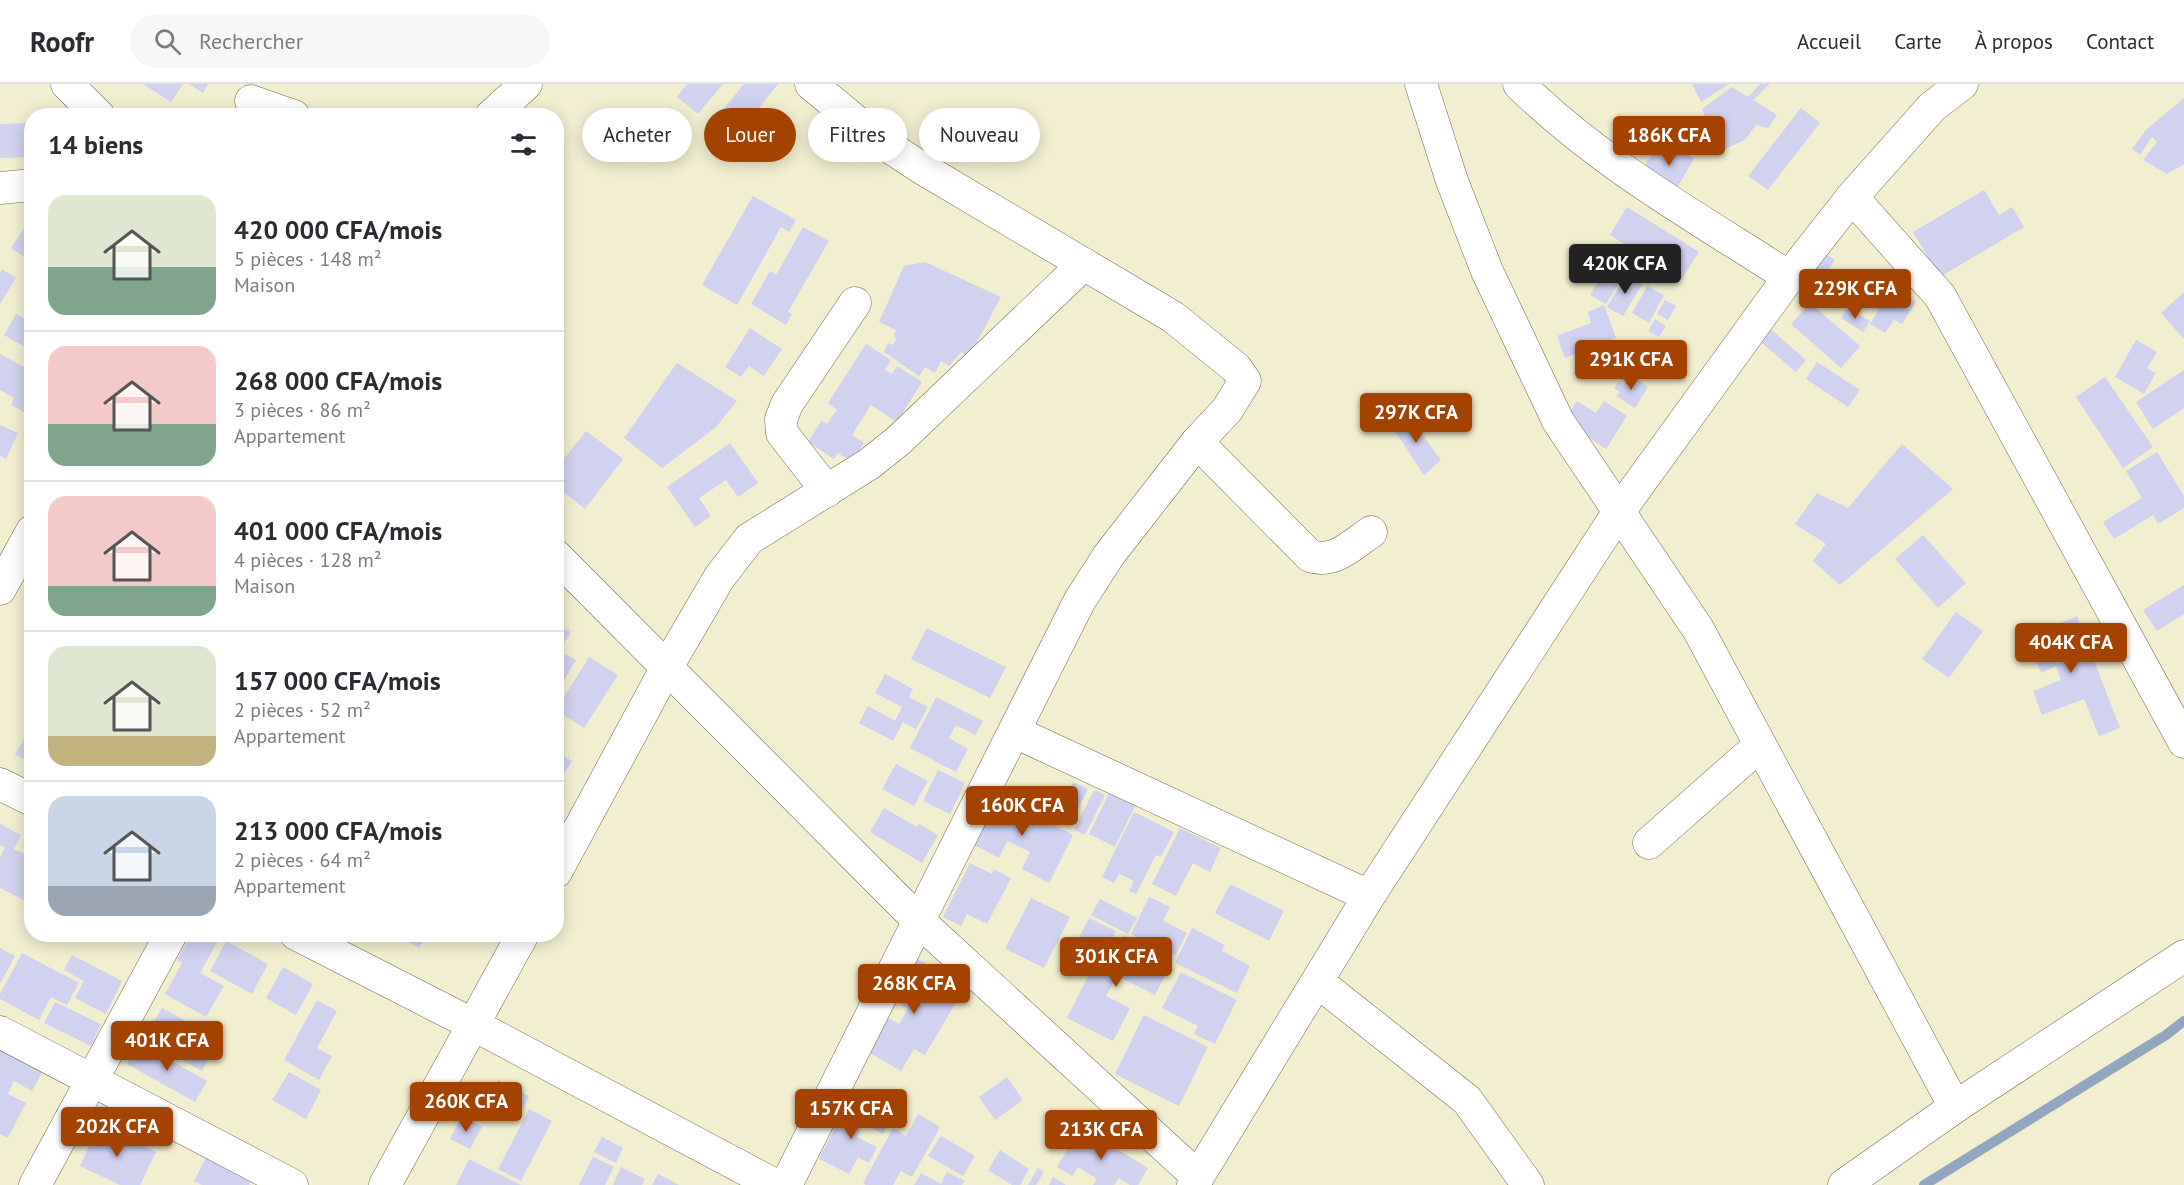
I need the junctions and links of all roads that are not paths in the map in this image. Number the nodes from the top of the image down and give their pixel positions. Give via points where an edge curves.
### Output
1 (67, 84) edge
2 (526, 84) edge
3 (811, 84) edge
4 (1421, 84) edge
5 (1519, 84) edge
6 (1962, 84) edge
7 (249, 100) edge
8 (91, 108) edge
9 (272, 108) edge
10 (500, 108) edge
11 (24, 186) edge
12 (0, 188) edge
13 (1852, 197) junction
14 (1084, 264) junction
15 (1789, 277) junction
16 (855, 303) dead end
17 (1197, 442) junction
18 (827, 491) junction
19 (1618, 513) junction
20 (1371, 532) dead end
21 (24, 546) edge
22 (564, 564) edge
23 (0, 589) edge
24 (667, 667) junction
25 (1015, 732) junction
26 (2184, 742) edge
27 (1760, 745) junction
28 (0, 784) edge
29 (24, 796) edge
30 (1650, 843) dead end
31 (564, 857) edge
32 (1370, 896) junction
33 (919, 921) junction
34 (167, 942) edge
35 (312, 942) edge
36 (519, 942) edge
37 (2184, 956) edge
38 (1318, 982) junction
39 (474, 1025) junction
40 (0, 1032) edge
41 (92, 1080) junction
42 (1955, 1107) junction
43 (1195, 1181) edge
44 (35, 1185) edge
45 (292, 1185) edge
46 (385, 1185) edge
47 (775, 1185) edge
48 (786, 1185) edge
49 (1528, 1185) edge
50 (1844, 1185) edge

1 - 8 street
2 - 10 street
3 - 14 street via 876,138
4 - 19 street via 1452,181 1492,281 1558,422
5 - 15 street via 1584,142
6 - 13 street via 1932,107
7 - 9 street
11 - 12 street
13 - 15 street
13 - 26 street via 1940,296
14 - 17 street via 1173,317 1236,368 1245,381 1227,410
14 - 18 street via 898,441
15 - 19 street
16 - 18 street via 781,418 782,433
17 - 20 street via 1310,556 1321,560 1333,557
17 - 25 street via 1109,555 1080,600
18 - 24 street via 749,539 719,578
19 - 27 street via 1698,629
19 - 32 street
21 - 23 street
22 - 24 street
24 - 31 street
24 - 33 street
25 - 32 street
25 - 33 street
27 - 30 street
27 - 42 street
28 - 29 street
32 - 38 street
33 - 43 street
33 - 48 street
34 - 41 street
35 - 39 street
36 - 39 street
37 - 42 street
38 - 43 street
38 - 49 street via 1467,1100
39 - 46 street
39 - 47 street
40 - 41 street
41 - 44 street
41 - 45 street
42 - 50 street

